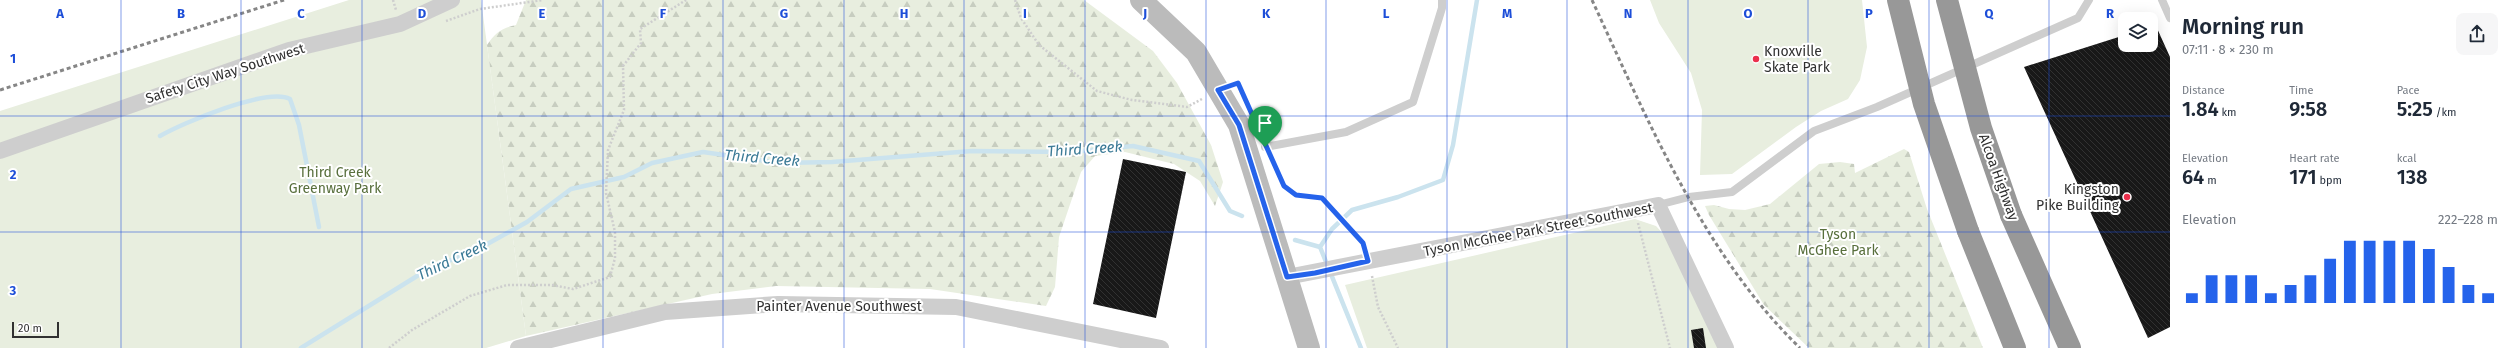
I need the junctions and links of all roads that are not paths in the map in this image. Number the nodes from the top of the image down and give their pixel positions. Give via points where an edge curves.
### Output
1 (452, 0) edge
2 (1141, 0) edge
3 (1442, 0) edge
4 (1898, 0) edge
5 (1947, 0) edge
6 (2089, 0) edge
7 (2162, 0) edge
8 (2170, 18) edge
9 (1265, 147) road end
10 (0, 151) edge
11 (1658, 205) junction
12 (1287, 277) junction
13 (518, 348) edge
14 (1161, 348) edge
15 (1309, 348) edge
16 (1726, 348) edge
17 (2015, 348) edge
18 (2070, 348) edge

1 - 10 street, Safety City Way Southwest via 400,24 289,50
2 - 12 street via 1196,52 1239,125
3 - 9 lane via 1442,8 1413,102 1346,132
4 - 17 highway, bridge via 1924,104 1968,231
5 - 18 highway, Alcoa Highway, bridge via 1981,128 2011,215
6 - 11 lane via 2078,18 1877,107 1814,131 1732,192 1689,196
7 - 8 lane
11 - 12 street, Tyson McGhee Park Street Southwest
11 - 16 street, Tyson McGhee Park Street Southwest
12 - 15 street
13 - 14 street, Painter Avenue Southwest via 665,312 778,304 956,307

